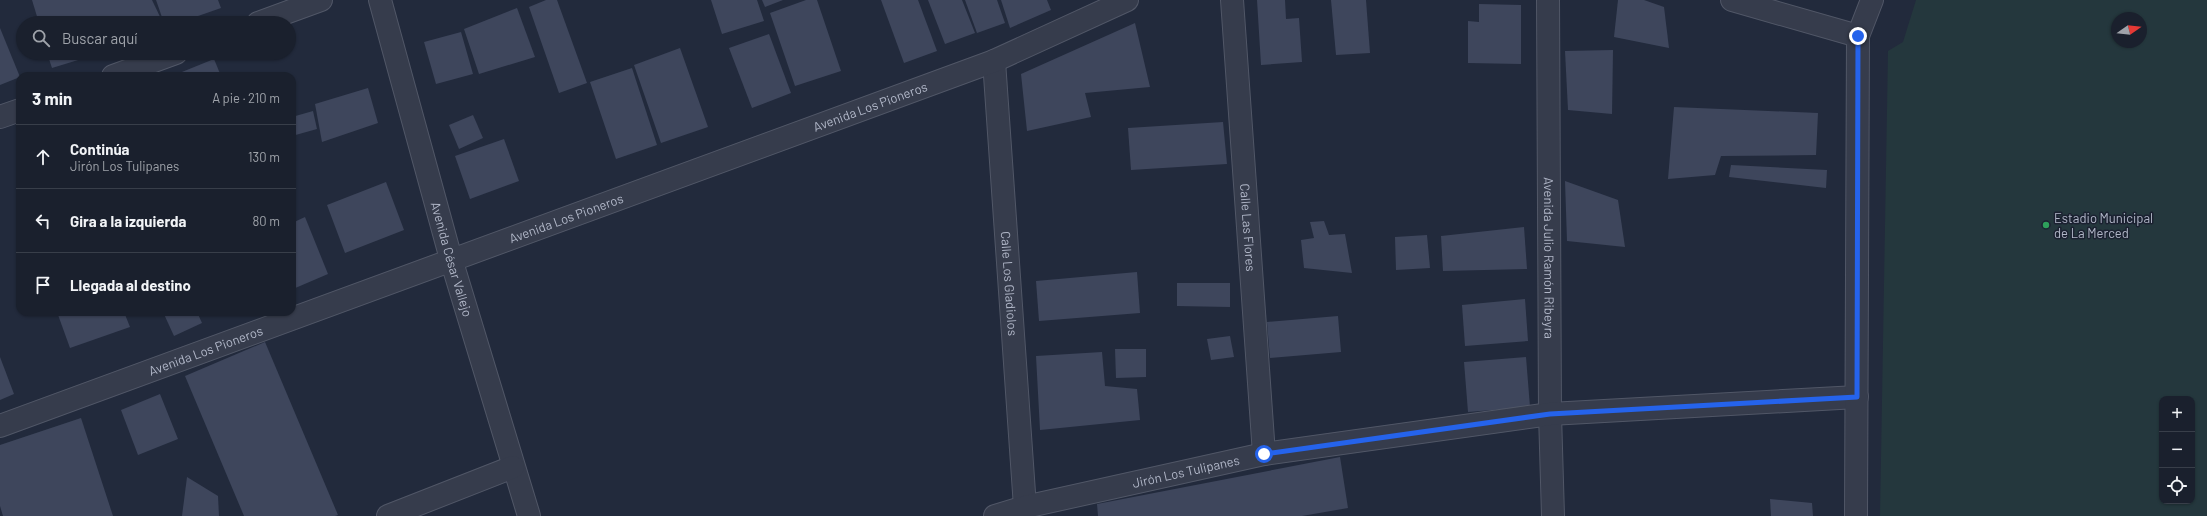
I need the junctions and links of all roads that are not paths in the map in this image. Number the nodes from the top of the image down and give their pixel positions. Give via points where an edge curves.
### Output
1 (321, 0) edge
2 (380, 0) edge
3 (1232, 0) edge
4 (1548, 0) edge
5 (1732, 0) edge
6 (1872, 0) edge
7 (1122, 1) edge
8 (277, 16) edge
9 (1858, 36) junction
10 (157, 60) edge
11 (994, 61) junction
12 (124, 72) edge
13 (16, 111) edge
14 (0, 117) edge
15 (451, 259) junction
16 (1857, 397) junction
17 (1550, 414) junction
18 (0, 426) edge
19 (1264, 454) junction
20 (513, 467) junction
21 (1025, 507) junction
22 (388, 516) edge
23 (529, 516) edge
24 (995, 516) edge
25 (1553, 516) edge
26 (1856, 516) edge

1 - 8 street
2 - 15 street, Avenida César Vallejo
3 - 19 street, Calle Las Flores
4 - 17 street, Avenida Julio Ramón Ribeyra
5 - 9 street
6 - 9 street
7 - 11 street, Avenida Los Pioneros
9 - 16 street
10 - 12 street
11 - 15 street, Avenida Los Pioneros
11 - 21 street, Calle Los Gladiolos
13 - 14 street
15 - 18 street, Avenida Los Pioneros
15 - 20 street, Avenida César Vallejo
16 - 17 street, Jirón Los Tulipanes
16 - 26 street
17 - 19 street, Jirón Los Tulipanes
17 - 25 street, Avenida Julio Ramón Ribeyra
19 - 21 street, Jirón Los Tulipanes
20 - 22 street
20 - 23 street, Avenida César Vallejo
21 - 24 street, Jirón Los Tulipanes

